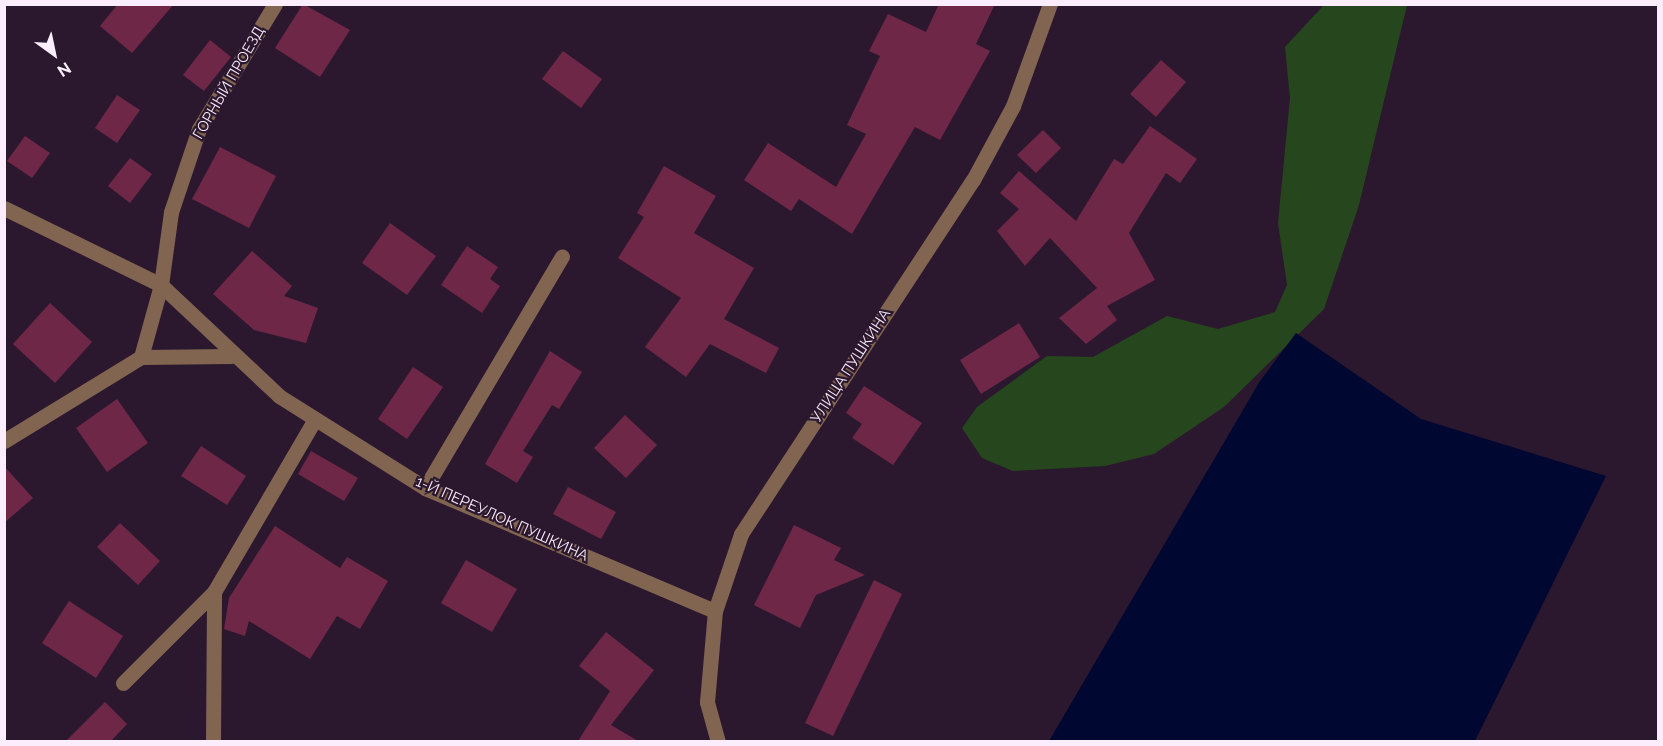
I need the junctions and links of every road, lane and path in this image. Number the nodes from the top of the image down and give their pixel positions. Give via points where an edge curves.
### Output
1 (275, 4) edge
2 (1050, 4) edge
3 (4, 208) edge
4 (562, 256) dead end
5 (161, 285) junction
6 (231, 356) junction
7 (141, 357) junction
8 (314, 421) junction
9 (4, 441) edge
10 (425, 488) junction
11 (214, 592) junction
12 (715, 611) junction
13 (123, 683) dead end
14 (213, 741) edge
15 (718, 741) edge

1 - 5 street, ГОРНЫЙ ПРОЕЗД via 199,129 171,212
2 - 12 street, УЛИЦА ПУШКИНА via 1013,106 973,180 741,534
3 - 5 street, 1-Й ПЕРЕУЛОК ПУШКИНА
4 - 10 street
5 - 6 street, 1-Й ПЕРЕУЛОК ПУШКИНА
5 - 7 street, ГОРНЫЙ ПРОЕЗД
6 - 7 street
6 - 8 street, 1-Й ПЕРЕУЛОК ПУШКИНА
7 - 9 street
8 - 10 street, 1-Й ПЕРЕУЛОК ПУШКИНА
8 - 11 street
10 - 12 street, 1-Й ПЕРЕУЛОК ПУШКИНА
11 - 13 street
11 - 14 street
12 - 15 street, УЛИЦА ПУШКИНА via 707,702

